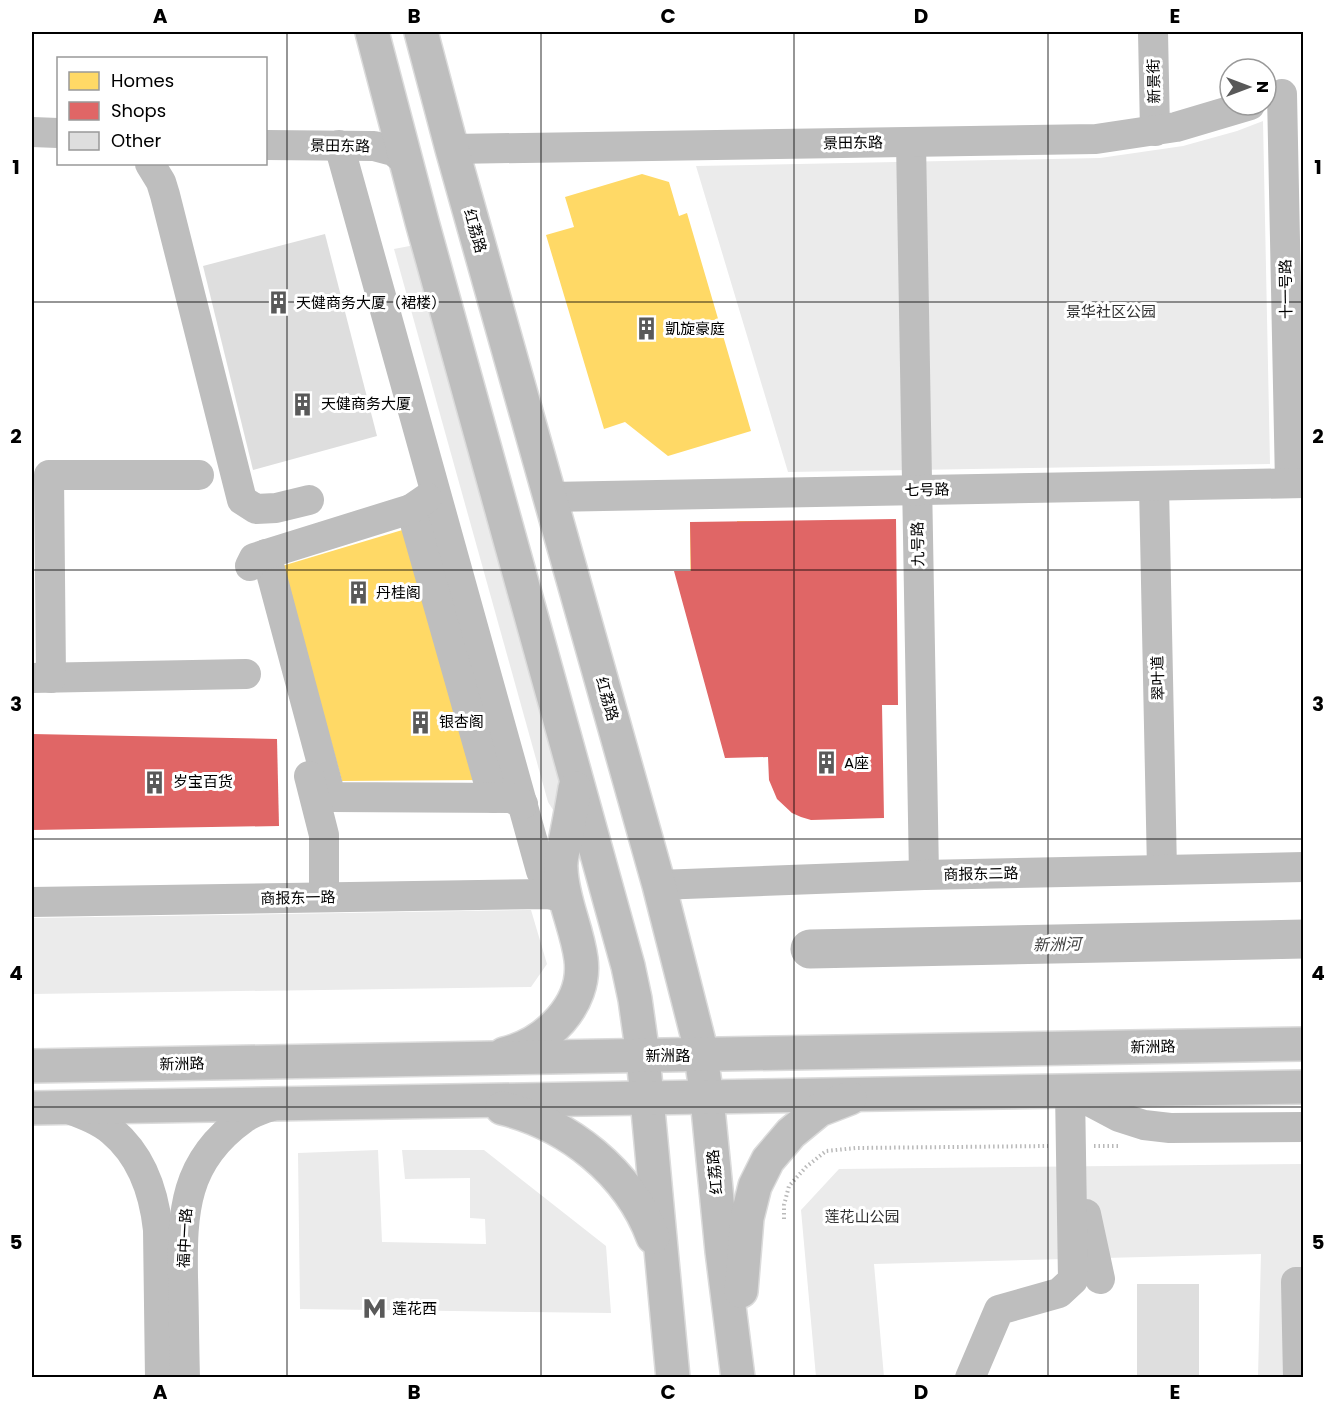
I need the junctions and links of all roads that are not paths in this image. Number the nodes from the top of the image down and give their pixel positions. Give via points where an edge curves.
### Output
1 (372, 32) edge
2 (421, 32) edge
3 (1153, 32) edge
4 (388, 92) junction
5 (1284, 94) edge
6 (1218, 115) edge
7 (1155, 131) junction
8 (32, 132) edge
9 (57, 133) edge
10 (267, 133) edge
11 (911, 142) junction
12 (32, 145) edge
13 (57, 145) edge
14 (267, 145) edge
15 (339, 145) junction
16 (452, 149) junction
17 (408, 166) junction
18 (157, 170) edge
19 (199, 475) dead end
20 (1297, 483) edge
21 (434, 485) junction
22 (1154, 486) junction
23 (917, 490) junction
24 (550, 497) junction
25 (309, 500) dead end
26 (411, 509) junction
27 (266, 554) junction
28 (258, 604) dead end
29 (246, 674) dead end
30 (41, 678) edge
31 (304, 761) dead end
32 (577, 780) junction
33 (331, 797) junction
34 (493, 798) junction
35 (523, 804) junction
36 (1304, 867) edge
37 (1162, 870) junction
38 (924, 875) junction
39 (555, 878) junction
40 (659, 885) junction
41 (328, 897) junction
42 (32, 902) edge
43 (1304, 1044) edge
44 (643, 1056) junction
45 (701, 1056) junction
46 (482, 1059) junction
47 (32, 1066) edge
48 (1304, 1087) edge
49 (1070, 1091) junction
50 (859, 1094) junction
51 (646, 1098) junction
52 (707, 1098) junction
53 (468, 1101) junction
54 (276, 1104) junction
55 (32, 1108) edge
56 (66, 1108) junction
57 (1304, 1127) edge
58 (1072, 1146) junction
59 (662, 1262) junction
60 (1100, 1279) dead end
61 (1304, 1282) edge
62 (737, 1366) edge
63 (160, 1377) edge
64 (185, 1377) edge
65 (673, 1377) edge
66 (970, 1377) edge
67 (1298, 1377) edge

1 - 4 main road
2 - 16 main road, 红荔路
3 - 7 street, 新景街
4 - 10 street, 景田东路 via 381,121 366,132
4 - 17 main road
5 - 20 street, 十一号路
6 - 7 street, 景田东路
7 - 11 street, 景田东路 via 1096,139
8 - 9 street
11 - 16 street, 景田东路
11 - 23 street, 九号路
12 - 13 street
14 - 15 street, 景田东路
15 - 17 street, 景田东路 via 380,147 398,154
15 - 21 street
16 - 24 main road, 红荔路
17 - 32 main road
18 - 25 street via 242,500 256,509
19 - 30 street via 49,475
20 - 22 street, 七号路
21 - 26 street via 426,499
21 - 35 street
22 - 23 street, 七号路
22 - 37 street, 翠叶道
23 - 24 street, 七号路
23 - 38 street, 九号路
24 - 40 main road, 红荔路
26 - 27 street via 336,539
26 - 34 street
27 - 28 street via 254,558 249,568
27 - 33 street
29 - 30 street
31 - 41 street via 320,813
32 - 39 main road
32 - 44 main road via 628,966
33 - 34 street
33 - 41 street
34 - 35 street via 511,798
35 - 39 street
36 - 37 street, 商报东二路
37 - 38 street, 商报东二路
38 - 40 street, 商报东二路
39 - 41 street, 商报东一路 via 547,894
39 - 46 main road via 581,959 580,983 571,1008 555,1027 533,1043
40 - 45 main road, 红荔路
41 - 42 street, 商报东一路
43 - 45 main road, 新洲路
44 - 45 main road, 新洲路
44 - 46 main road, 新洲路
44 - 51 main road
45 - 52 main road, 红荔路
46 - 47 main road, 新洲路
48 - 49 main road
49 - 50 main road
49 - 57 street via 1119,1117 1152,1126
49 - 58 street
50 - 52 main road
50 - 62 main road via 819,1110 791,1132 768,1160 755,1186 747,1218
51 - 52 main road
51 - 53 main road
51 - 59 main road
52 - 62 main road, 红荔路
53 - 54 main road
53 - 59 main road via 537,1119 567,1134 595,1155 632,1197 650,1228
54 - 56 main road
54 - 64 street, 福中一路 via 244,1118 223,1136 204,1158 193,1180 182,1231
55 - 56 main road
56 - 63 street, 福中一路 via 111,1130 128,1147 150,1188 158,1230
58 - 60 street
58 - 66 street via 1073,1280 1059,1293 999,1310
59 - 65 main road
61 - 67 street via 1296,1282

